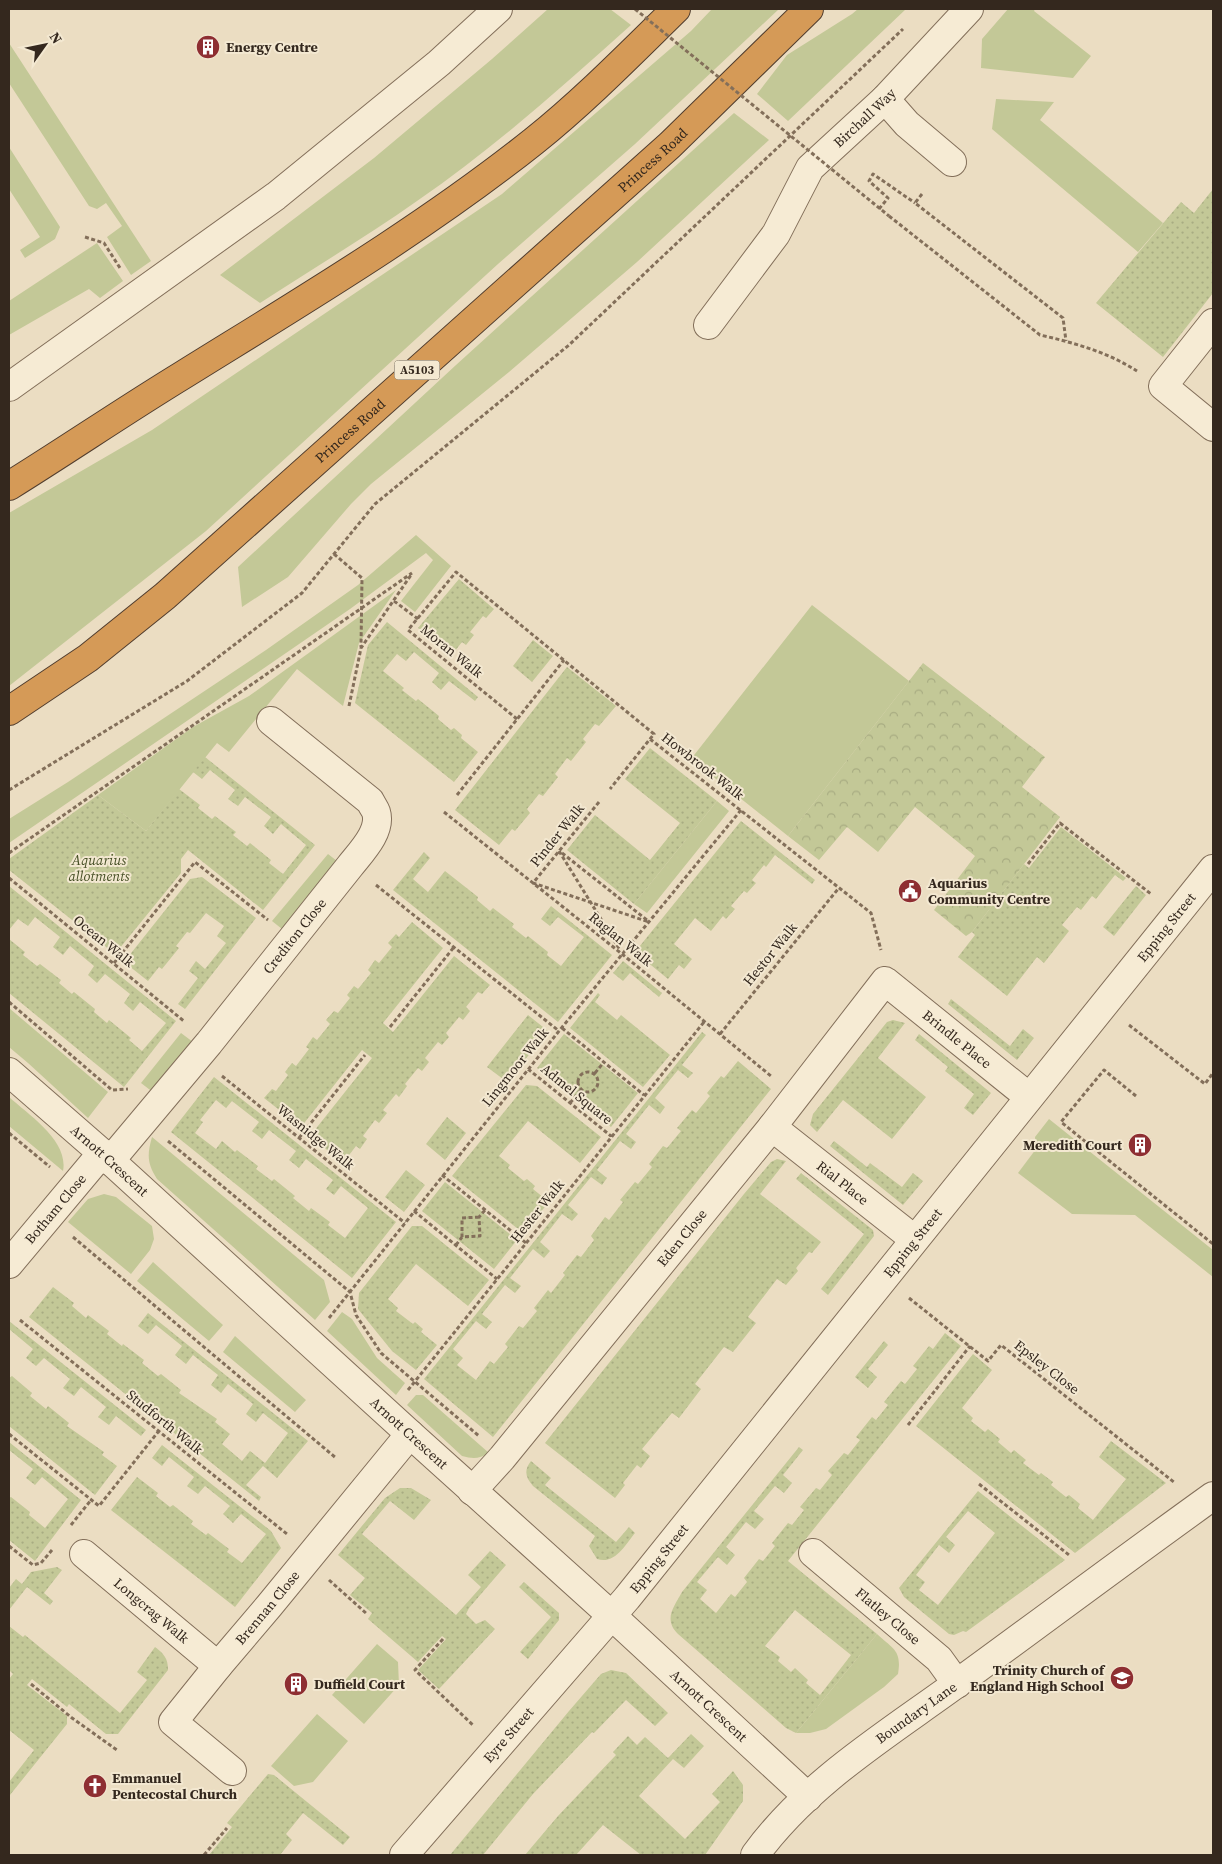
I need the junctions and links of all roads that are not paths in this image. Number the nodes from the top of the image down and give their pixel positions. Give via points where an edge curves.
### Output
1 (497, 9) edge
2 (676, 9) edge
3 (809, 9) edge
4 (969, 9) edge
5 (885, 99) junction
6 (952, 162) dead end
7 (1213, 323) edge
8 (708, 325) dead end
9 (9, 387) edge
10 (1213, 427) edge
11 (9, 486) edge
12 (9, 711) edge
13 (271, 721) dead end
14 (1211, 876) edge
15 (884, 970) joint
16 (9, 1072) edge
17 (1028, 1097) junction
18 (772, 1127) junction
19 (106, 1157) junction
20 (914, 1239) junction
21 (9, 1264) edge
22 (410, 1434) junction
23 (472, 1491) junction
24 (1213, 1496) edge
25 (813, 1553) dead end
26 (84, 1554) dead end
27 (611, 1615) junction
28 (218, 1666) junction
29 (957, 1684) junction
30 (232, 1771) dead end
31 (808, 1797) junction
32 (404, 1855) edge
33 (755, 1855) edge

1 - 9 street via 439,63 276,196
2 - 11 highway via 612,72 534,141 436,213
3 - 12 highway, Princess Road / A5103 via 670,145 165,596 88,658
4 - 5 street, Birchall Way
5 - 6 street via 907,124
5 - 8 street, Birchall Way via 810,168 776,234
7 - 10 street via 1163,386
13 - 19 street, Crediton Close via 370,801 376,813 376,827 364,847 210,1043
14 - 17 street, Epping Street
15 - 17 street, Brindle Place
15 - 18 street, Eden Close
16 - 19 street, Arnott Crescent
17 - 20 street, Epping Street
18 - 20 street, Rial Place
18 - 23 street, Eden Close
19 - 21 street, Botham Close
19 - 22 street, Arnott Crescent
20 - 27 street, Epping Street
22 - 23 street, Arnott Crescent
22 - 28 street, Brennan Close
23 - 27 street, Arnott Crescent
24 - 29 street, Boundary Lane
25 - 29 street, Flatley Close via 939,1659
26 - 28 street, Longcrag Walk
27 - 31 street, Arnott Crescent
27 - 32 street, Eyre Street
28 - 30 street, Brennan Close via 173,1722
29 - 31 street, Boundary Lane via 890,1730
31 - 33 street, Boundary Lane via 768,1837

